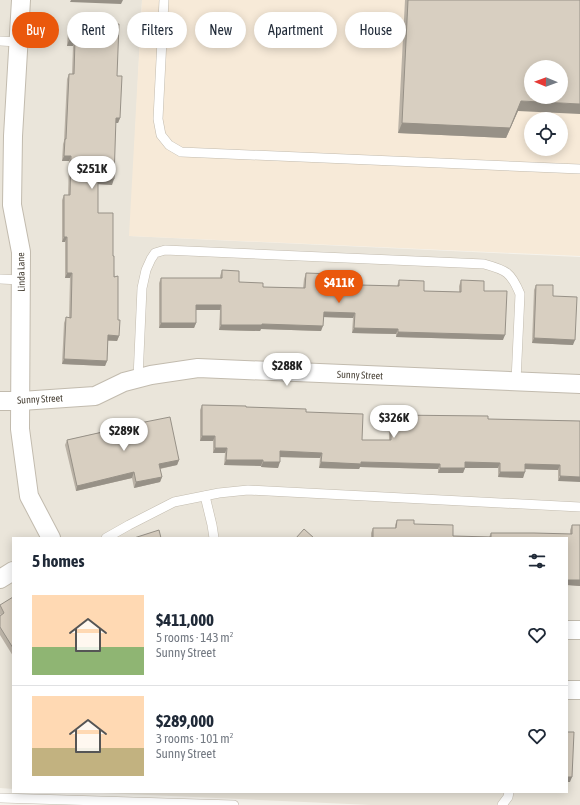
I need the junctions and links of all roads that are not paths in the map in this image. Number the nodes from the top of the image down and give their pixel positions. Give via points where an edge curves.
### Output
1 (21, 0) edge
2 (164, 0) edge
3 (20, 12) edge
4 (0, 41) edge
5 (12, 42) edge
6 (19, 48) edge
7 (6, 164) edge
8 (580, 169) edge
9 (0, 279) edge
10 (21, 280) junction
11 (138, 378) junction
12 (516, 381) junction
13 (580, 384) edge
14 (0, 401) edge
15 (21, 401) junction
16 (205, 496) junction
17 (580, 507) edge
18 (50, 537) edge
19 (108, 537) edge
20 (214, 537) edge
21 (12, 572) edge
22 (0, 579) edge
23 (568, 630) edge
24 (580, 630) edge
25 (568, 690) edge
26 (580, 690) edge
27 (509, 793) edge
28 (0, 798) edge
29 (234, 805) edge
30 (502, 805) edge

1 - 3 street, Linda Lane
2 - 8 lane via 158,119 161,135 169,145 180,152
4 - 5 lane
6 - 7 street, Linda Lane via 13,136
7 - 10 street, Linda Lane via 21,252
9 - 10 lane
10 - 15 street, Linda Lane
11 - 12 street, Sunny Street via 198,368
11 - 12 lane via 142,288 146,270 155,253 165,250 484,264 500,268 508,273 520,294
11 - 15 street, Sunny Street via 95,396
12 - 13 street, Sunny Street
14 - 15 street, Sunny Street
15 - 18 street, Linda Lane via 20,429 29,496
16 - 17 lane via 248,490
16 - 19 lane via 174,502
16 - 20 lane
21 - 22 street
23 - 24 street
25 - 26 street
27 - 30 lane
28 - 29 lane

